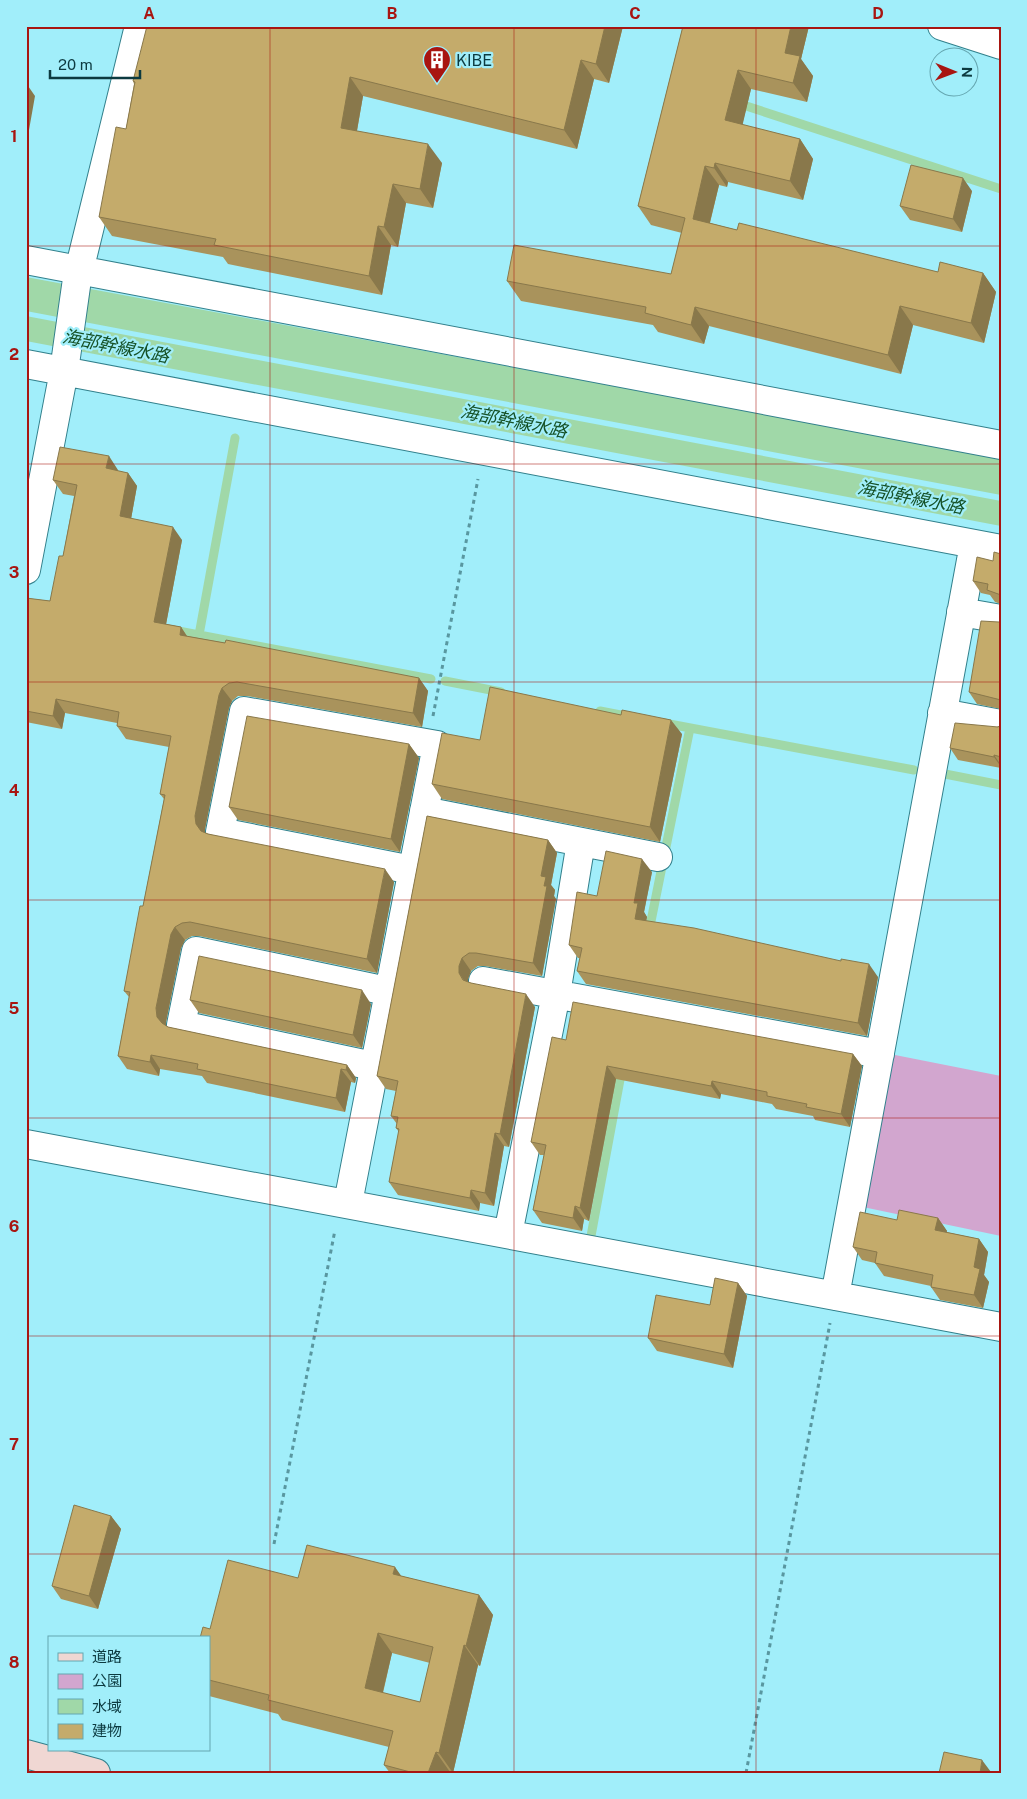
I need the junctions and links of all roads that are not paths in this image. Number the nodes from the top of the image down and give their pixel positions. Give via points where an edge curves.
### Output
1 (138, 26) edge
2 (942, 26) edge
3 (1001, 45) edge
4 (26, 260) edge
5 (78, 275) junction
6 (26, 364) edge
7 (65, 365) junction
8 (1001, 445) edge
9 (974, 544) junction
10 (1001, 549) edge
11 (26, 570) edge
12 (961, 612) junction
13 (1001, 619) edge
14 (942, 713) junction
15 (1001, 724) edge
16 (424, 811) junction
17 (581, 842) junction
18 (658, 857) dead end
19 (412, 870) junction
20 (483, 981) dead end
21 (387, 991) junction
22 (556, 994) junction
23 (880, 1054) junction
24 (373, 1066) junction
25 (26, 1144) edge
26 (348, 1203) junction
27 (508, 1234) junction
28 (835, 1296) junction
29 (1001, 1327) edge
30 (26, 1754) edge
31 (96, 1773) edge

1 - 5 street
2 - 3 street
4 - 5 street
5 - 7 street
5 - 8 street
6 - 7 street
7 - 9 street via 483,451
7 - 11 street
9 - 10 street
9 - 12 street
12 - 13 street
12 - 14 street
14 - 15 street
14 - 23 street
16 - 17 street
16 - 19 street
16 - 19 street via 437,745 244,711 220,832
17 - 18 street
17 - 22 street
19 - 21 street
20 - 22 street
21 - 24 street
21 - 24 street via 196,951 181,1025
22 - 23 street
22 - 27 street
23 - 28 street
24 - 26 street
25 - 26 street
26 - 27 street
27 - 28 street
28 - 29 street
30 - 31 main road

